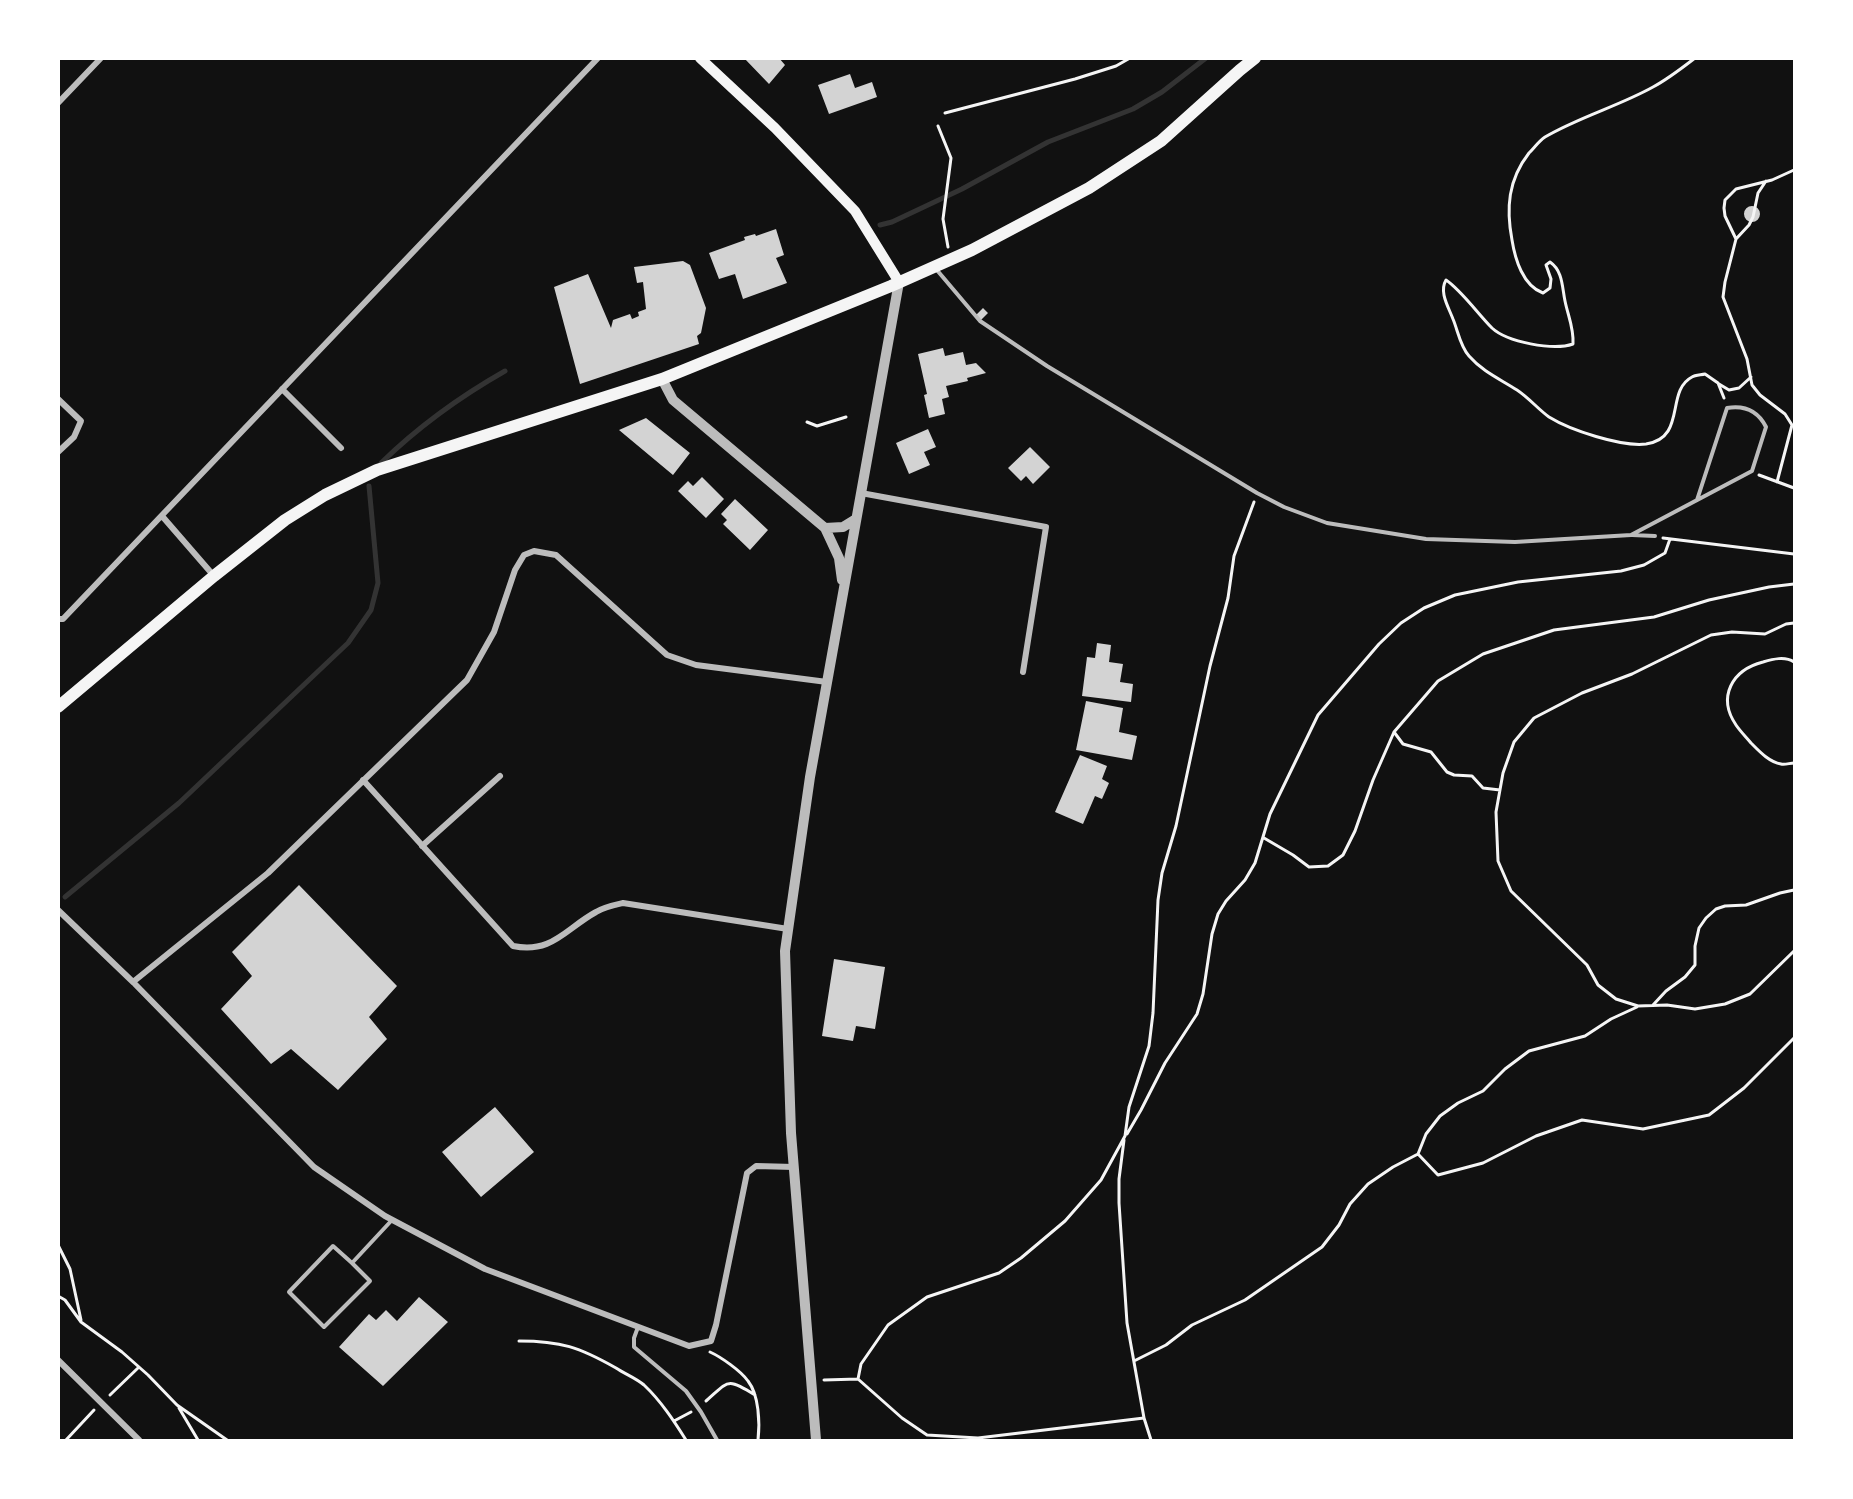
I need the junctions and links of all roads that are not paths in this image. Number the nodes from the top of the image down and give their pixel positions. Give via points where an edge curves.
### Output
1 (101, 58) edge
2 (598, 58) edge
3 (700, 58) edge
4 (1255, 58) edge
5 (58, 103) edge
6 (934, 267) junction
7 (899, 282) junction
8 (662, 379) junction
9 (282, 389) junction
10 (58, 399) edge
11 (341, 448) dead end
12 (58, 452) edge
13 (861, 493) junction
14 (1697, 500) junction
15 (162, 516) junction
16 (856, 519) junction
17 (825, 528) junction
18 (1631, 535) junction
19 (1655, 536) road end
20 (214, 576) junction
21 (843, 592) junction
22 (61, 619) edge
23 (1023, 672) dead end
24 (827, 682) junction
25 (58, 707) edge
26 (500, 776) dead end
27 (363, 780) junction
28 (422, 846) junction
29 (58, 910) edge
30 (788, 929) junction
31 (133, 982) junction
32 (794, 1167) junction
33 (392, 1220) junction
34 (352, 1263) junction
35 (638, 1327) junction
36 (58, 1360) edge
37 (139, 1440) edge
38 (717, 1440) edge
39 (816, 1440) edge

1 - 5 street
2 - 9 street
3 - 7 main road via 855,211
4 - 6 main road via 1161,141 1089,188
6 - 7 main road
6 - 18 lane via 980,321 1047,366 1284,507 1327,523 1426,539 1515,542
7 - 8 main road
7 - 13 street
8 - 17 street via 673,400
8 - 20 main road via 377,470 285,520
9 - 11 street
9 - 15 street
10 - 12 street via 81,421 74,437
13 - 16 street
13 - 23 street via 1046,527
14 - 14 lane via 1727,408 1746,408 1762,418 1766,427 1752,471
14 - 18 lane
15 - 20 street
15 - 22 street
16 - 17 street via 843,527
16 - 21 street
17 - 21 street via 839,558
18 - 19 lane
20 - 25 main road
21 - 24 street
24 - 27 street via 696,665 667,655 556,555 534,551 525,555 515,570 494,633 467,680
24 - 30 street
26 - 28 street
27 - 28 street
27 - 31 street via 268,873
28 - 30 street via 513,946 529,950 550,944 597,911 623,903
29 - 31 street
30 - 32 street via 785,951
31 - 33 street via 315,1167
32 - 35 street via 756,1166 747,1173 711,1341 689,1346
32 - 39 street
33 - 34 lane
33 - 35 street via 485,1269
34 - 34 lane via 333,1245 289,1292 324,1327 370,1281
35 - 38 lane via 634,1347 686,1391
36 - 37 street

